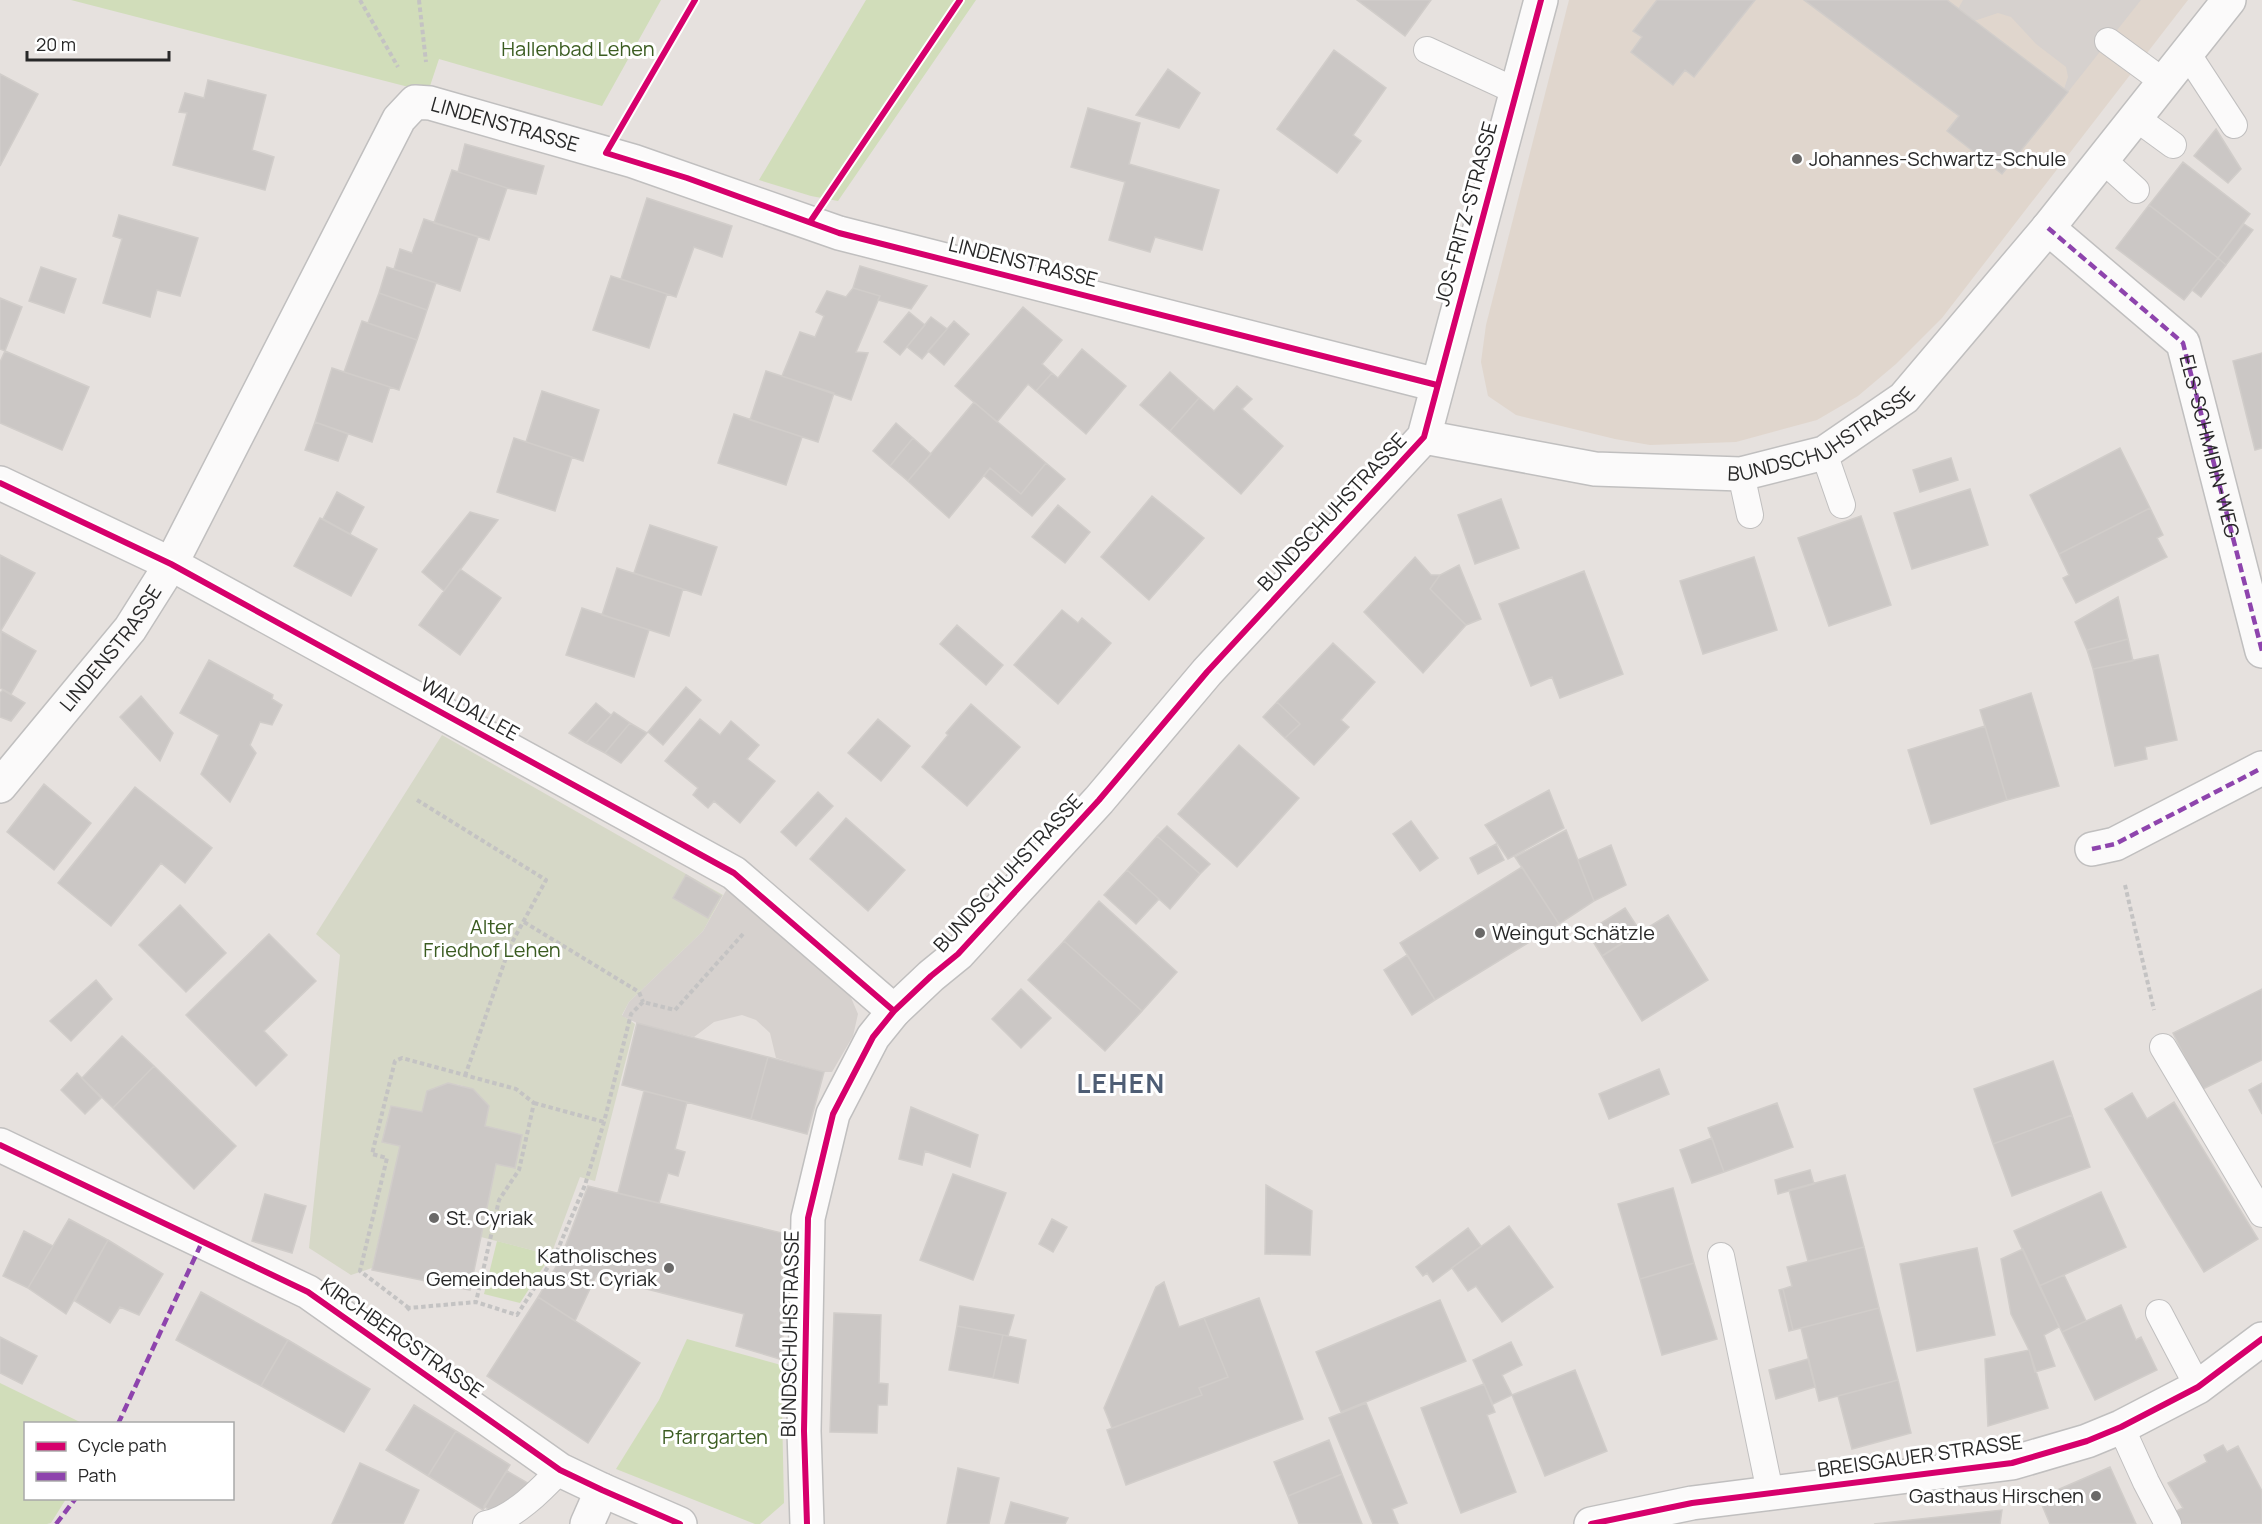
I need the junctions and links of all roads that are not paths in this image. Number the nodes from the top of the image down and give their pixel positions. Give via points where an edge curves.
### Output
1 (1541, 0) edge
2 (2229, 0) edge
3 (2109, 40) dead end
4 (1427, 50) dead end
5 (2187, 54) junction
6 (2164, 82) junction
7 (1516, 91) junction
8 (2136, 118) junction
9 (2235, 124) dead end
10 (2173, 145) dead end
11 (2103, 160) junction
12 (2136, 190) dead end
13 (2048, 228) junction
14 (1437, 385) junction
15 (1424, 437) junction
16 (1824, 453) junction
17 (1741, 474) junction
18 (0, 483) edge
19 (1842, 506) dead end
20 (1750, 515) dead end
21 (171, 564) junction
22 (2262, 651) edge
23 (2262, 768) edge
24 (0, 786) edge
25 (2103, 847) road end
26 (894, 1011) junction
27 (2163, 1047) road end
28 (0, 1145) edge
29 (2262, 1214) edge
30 (1721, 1256) dead end
31 (2159, 1313) dead end
32 (2262, 1339) edge
33 (2198, 1387) junction
34 (2121, 1427) junction
35 (560, 1470) junction
36 (602, 1490) junction
37 (1770, 1492) junction
38 (486, 1524) edge
39 (587, 1524) edge
40 (680, 1524) edge
41 (807, 1524) edge
42 (1591, 1524) edge
43 (2168, 1524) edge

1 - 7 street, JOS-FRITZ-STRASSE
2 - 5 street, BUNDSCHUHSTRASSE
3 - 6 lane
4 - 7 lane
5 - 6 street, BUNDSCHUHSTRASSE
5 - 9 lane
6 - 8 street, BUNDSCHUHSTRASSE
7 - 14 street, JOS-FRITZ-STRASSE
8 - 10 lane
8 - 11 street, BUNDSCHUHSTRASSE
11 - 12 lane
11 - 13 street, BUNDSCHUHSTRASSE
13 - 16 street, BUNDSCHUHSTRASSE via 1904,398
13 - 22 street, ELS-SCHMIDIN-WEG via 2183,343
14 - 15 street, JOS-FRITZ-STRASSE
14 - 21 street, LINDENSTRASSE via 839,233 687,178 415,102 399,119
15 - 17 street, BUNDSCHUHSTRASSE via 1595,469
15 - 26 street, BUNDSCHUHSTRASSE via 1206,672 1099,800 958,954
16 - 17 street, BUNDSCHUHSTRASSE
16 - 19 lane
17 - 20 lane
18 - 21 street, WALDALLEE
21 - 24 street, LINDENSTRASSE via 130,629
21 - 26 street, WALDALLEE via 734,873
23 - 25 street
26 - 41 street, BUNDSCHUHSTRASSE via 873,1037 833,1114 808,1218 804,1431
27 - 29 lane
28 - 35 street, KIRCHBERGSTRASSE via 308,1292
30 - 37 lane
31 - 33 lane
32 - 33 street, BREISGAUER STRASSE
33 - 34 street, BREISGAUER STRASSE
34 - 37 street, BREISGAUER STRASSE via 2012,1463
34 - 43 lane
35 - 36 street, KIRCHBERGSTRASSE
35 - 38 lane via 499,1522
36 - 39 street
36 - 40 street, KIRCHBERGSTRASSE
37 - 42 street, BREISGAUER STRASSE via 1667,1507

